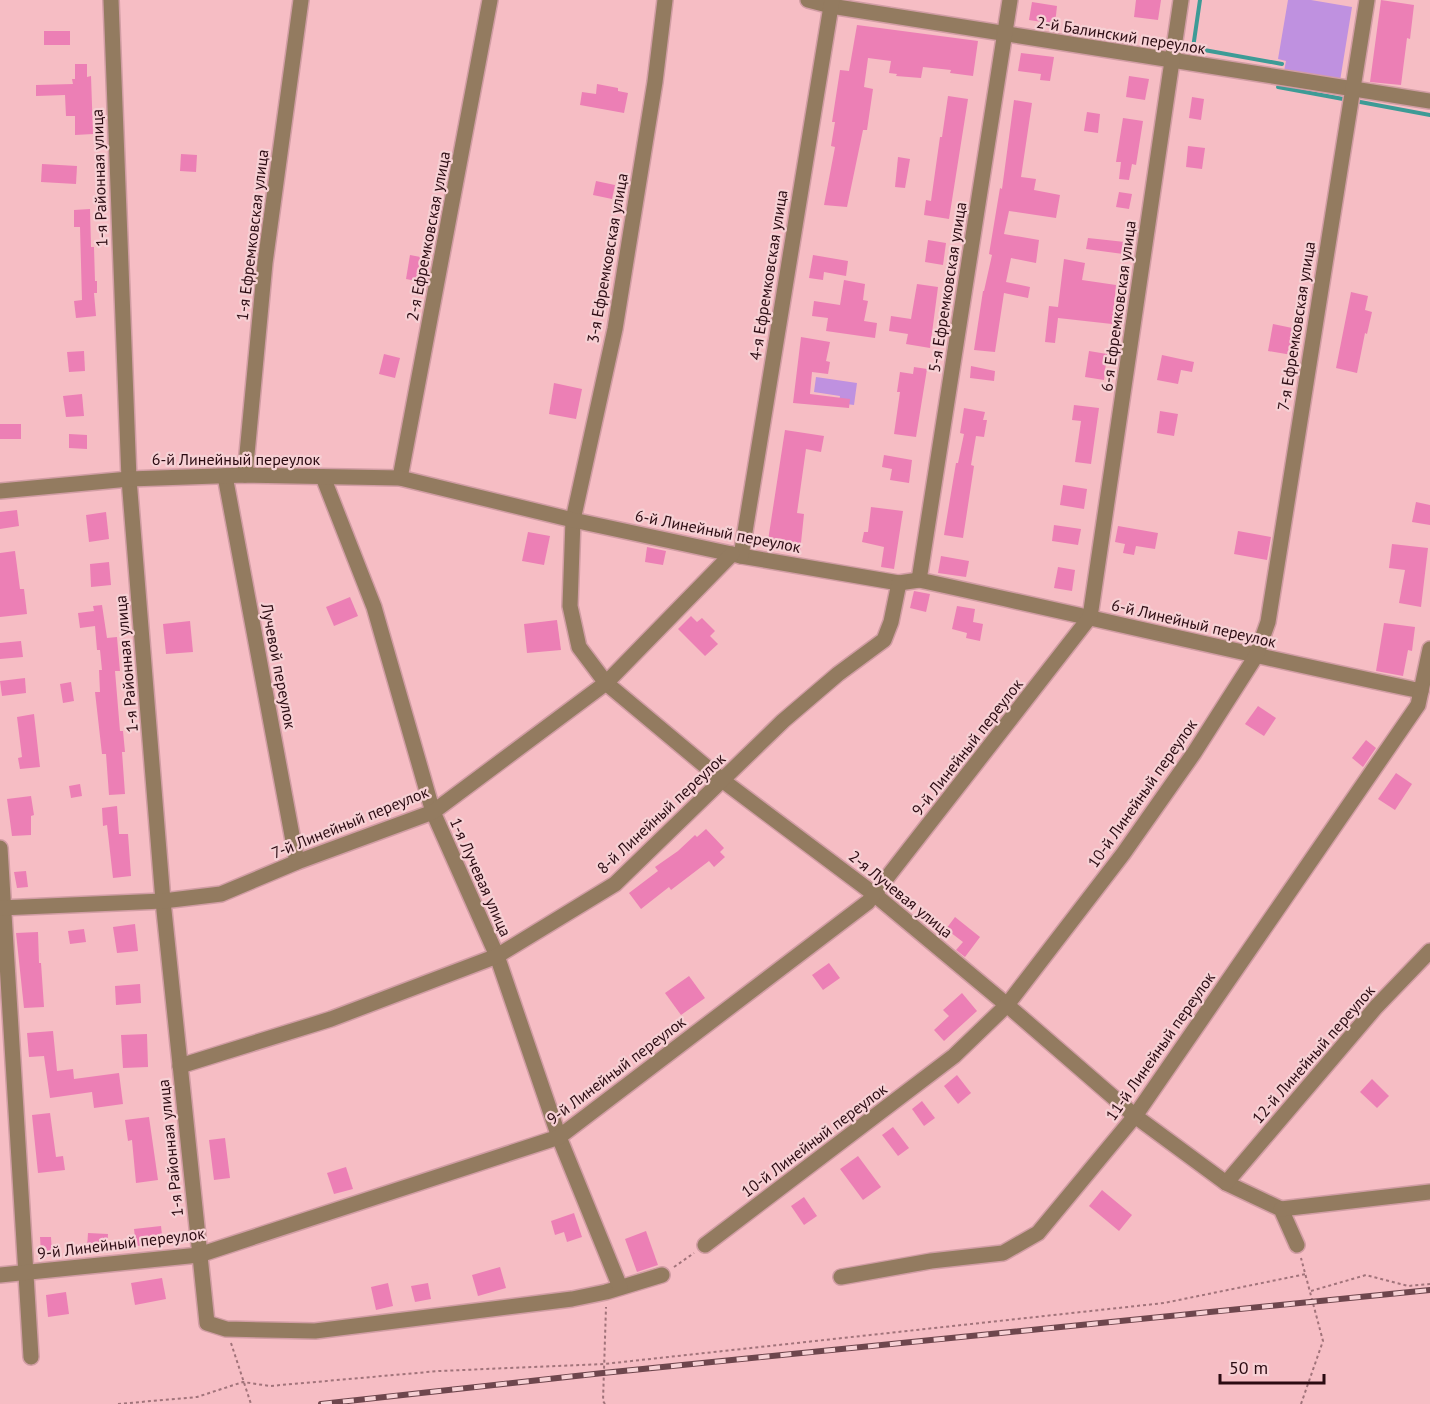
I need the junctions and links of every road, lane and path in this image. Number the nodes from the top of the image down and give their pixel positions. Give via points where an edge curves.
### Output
1 (111, 0) edge
2 (301, 0) edge
3 (490, 0) edge
4 (665, 0) edge
5 (808, 0) edge
6 (1010, 0) edge
7 (1181, 0) edge
8 (1367, 0) edge
9 (831, 3) edge
10 (1006, 34) junction
11 (1172, 61) junction
12 (1352, 88) junction
13 (1430, 101) edge
14 (245, 475) junction
15 (225, 476) junction
16 (323, 477) junction
17 (400, 478) junction
18 (129, 479) junction
19 (0, 491) edge
20 (573, 520) junction
21 (736, 555) junction
22 (919, 580) junction
23 (899, 584) junction
24 (1090, 617) junction
25 (1430, 649) edge
26 (1256, 656) junction
27 (606, 683) junction
28 (1420, 698) junction
29 (722, 780) junction
30 (433, 812) junction
31 (0, 849) edge
32 (297, 862) junction
33 (874, 894) junction
34 (163, 901) junction
35 (2, 908) edge
36 (1430, 951) edge
37 (497, 956) junction
38 (1007, 1005) junction
39 (180, 1066) junction
40 (1135, 1116) junction
41 (559, 1137) junction
42 (1227, 1183) junction
43 (1430, 1192) edge
44 (1281, 1209) junction
45 (705, 1245) joint
46 (1298, 1245) joint
47 (199, 1255) junction
48 (26, 1273) junction
49 (1306, 1274) junction
50 (0, 1275) edge
51 (662, 1275) joint
52 (841, 1277) dead end
53 (1430, 1284) edge
54 (613, 1289) junction
55 (1311, 1291) junction
56 (226, 1329) junction
57 (31, 1357) dead end
58 (604, 1364) junction
59 (243, 1382) junction
60 (118, 1404) edge
61 (251, 1404) edge
62 (605, 1404) edge
63 (1301, 1404) edge

1 - 18 street, 1-я Районная улица
2 - 14 street, 1-я Ефремковская улица via 265,263
3 - 17 street, 2-я Ефремковская улица
4 - 20 street, 3-я Ефремковская улица via 615,329
5 - 9 street, 2-й Балинский переулок
6 - 10 street, 5-я Ефремковская улица
7 - 11 street, 6-я Ефремковская улица
8 - 12 street, 7-я Ефремковская улица
9 - 10 street, 2-й Балинский переулок
9 - 21 street, 4-я Ефремковская улица
10 - 11 street, 2-й Балинский переулок
10 - 22 street, 5-я Ефремковская улица
11 - 12 street, 2-й Балинский переулок
11 - 24 street, 6-я Ефремковская улица
12 - 13 street, 2-й Балинский переулок
12 - 26 street, 7-я Ефремковская улица via 1268,622
14 - 15 street, 6-й Линейный переулок
14 - 16 street, 6-й Линейный переулок
15 - 18 street, 6-й Линейный переулок
15 - 32 street, Лучевой переулок
16 - 17 street, 6-й Линейный переулок
16 - 30 street, 1-я Лучевая улица via 374,607
17 - 20 street, 6-й Линейный переулок
18 - 19 street, 6-й Линейный переулок
18 - 34 street, 1-я Районная улица
20 - 21 street, 6-й Линейный переулок
20 - 27 street, 2-я Лучевая улица via 570,606 579,647
21 - 23 street, 6-й Линейный переулок
21 - 27 street, 7-й Линейный переулок
22 - 23 street, 6-й Линейный переулок
22 - 24 street, 6-й Линейный переулок
23 - 29 street, 8-й Линейный переулок via 884,640 783,721
24 - 26 street, 6-й Линейный переулок
24 - 33 street, 9-й Линейный переулок
25 - 28 street
26 - 28 street, 6-й Линейный переулок
26 - 38 street, 10-й Линейный переулок via 1123,854
27 - 29 street, 2-я Лучевая улица
27 - 30 street, 7-й Линейный переулок
28 - 40 street, 11-й Линейный переулок
29 - 33 street, 2-я Лучевая улица
29 - 37 street, 8-й Линейный переулок via 615,884
30 - 32 street, 7-й Линейный переулок
30 - 37 street, 1-я Лучевая улица
31 - 35 street
32 - 34 street, 7-й Линейный переулок via 221,894
33 - 38 street, 2-я Лучевая улица
33 - 41 street, 9-й Линейный переулок
34 - 35 street, 7-й Линейный переулок
34 - 39 street, 1-я Районная улица
35 - 48 street
36 - 42 street, 12-й Линейный переулок via 1376,1007
37 - 39 street, 8-й Линейный переулок via 330,1019
37 - 41 street, 1-я Лучевая улица
38 - 40 street, 2-я Лучевая улица
38 - 45 street, 10-й Линейный переулок via 954,1056
39 - 47 street, 1-я Районная улица
40 - 42 street, 2-я Лучевая улица
40 - 52 street, 11-й Линейный переулок via 1038,1233 1003,1253
41 - 47 street, 9-й Линейный переулок
41 - 54 street, 1-я Лучевая улица
42 - 44 street, 2-я Лучевая улица
43 - 44 street
44 - 46 street
45 - 51 path
46 - 49 path
47 - 48 street, 9-й Линейный переулок
47 - 56 street, 1-я Районная улица via 207,1323
48 - 50 street, 9-й Линейный переулок
48 - 57 street
49 - 55 path
49 - 58 path via 1164,1303
51 - 54 street
53 - 55 path via 1408,1286 1366,1275
54 - 56 street via 572,1299 315,1331
54 - 58 path
55 - 63 path via 1323,1341
56 - 59 path
58 - 59 path via 439,1371 270,1386
58 - 62 path
59 - 60 path via 197,1397
59 - 61 path

